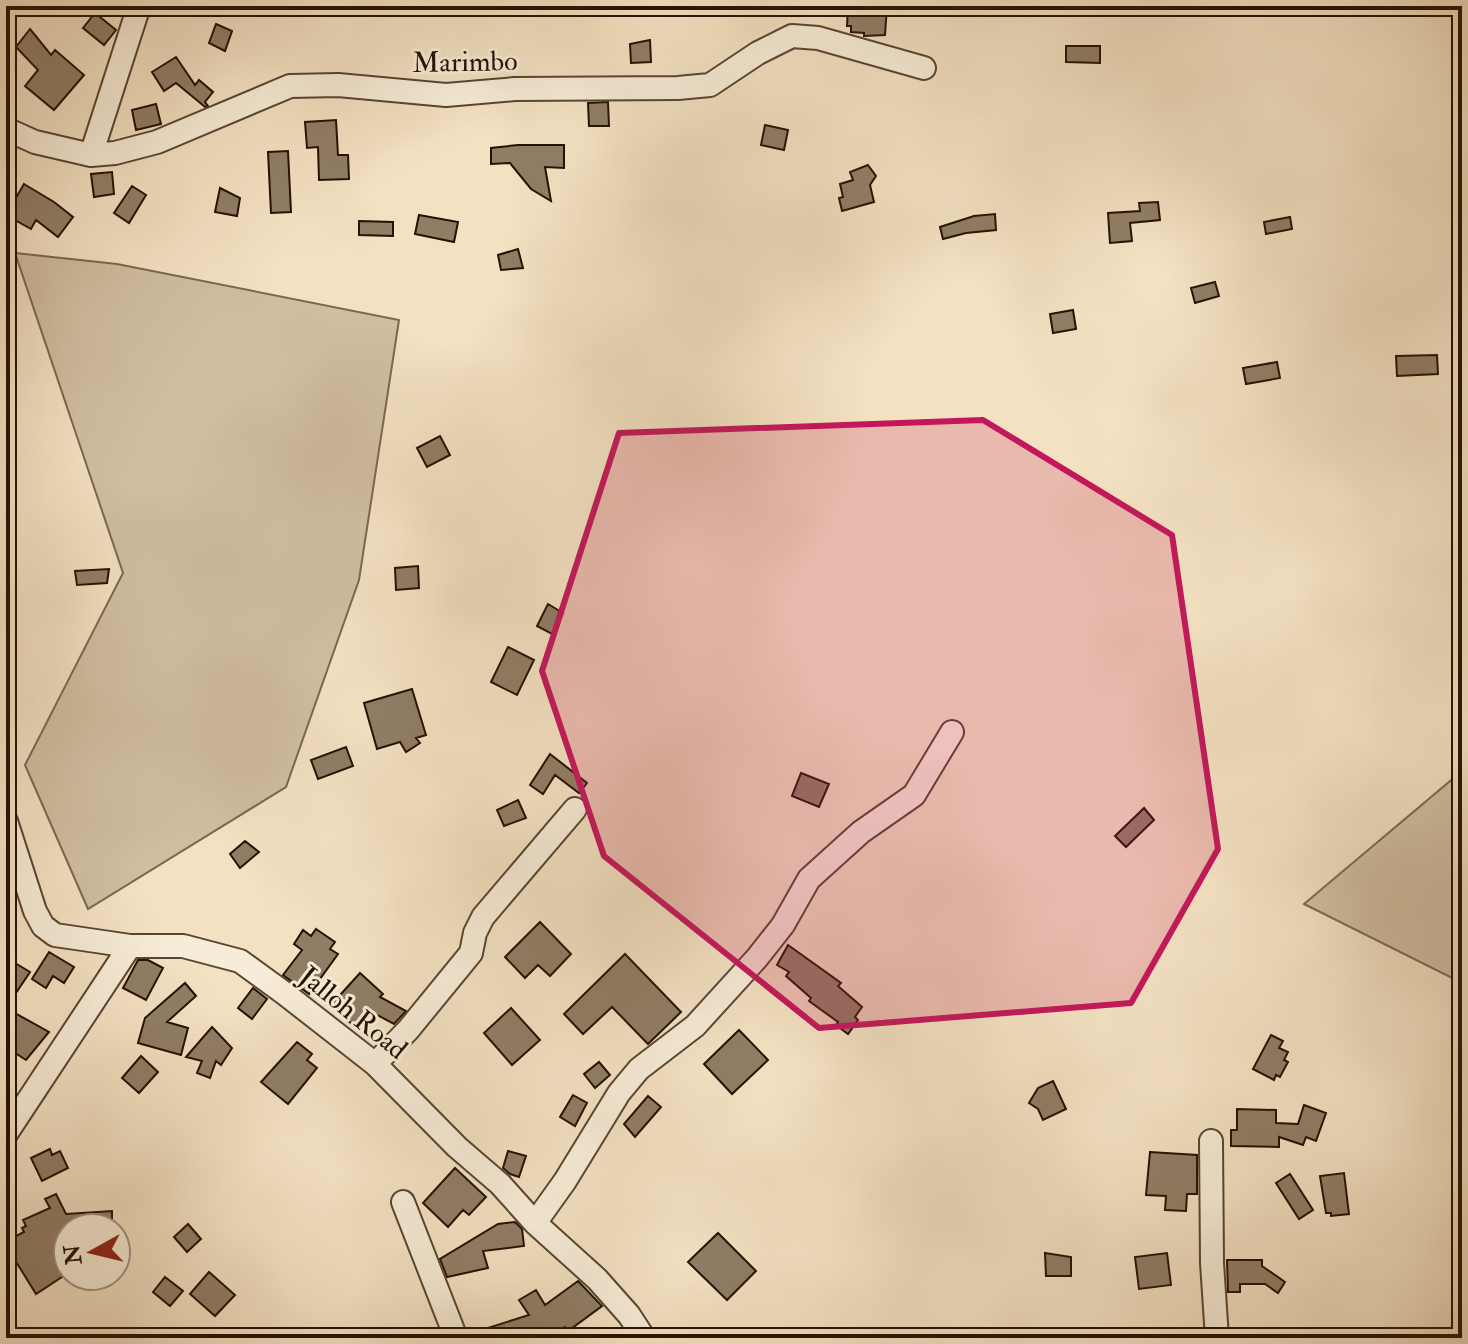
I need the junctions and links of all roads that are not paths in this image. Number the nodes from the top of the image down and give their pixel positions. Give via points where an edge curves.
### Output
1 (139, 6) edge
2 (924, 68) dead end
3 (6, 129) edge
4 (91, 155) junction
5 (952, 732) dead end
6 (575, 809) dead end
7 (6, 821) edge
8 (130, 946) junction
9 (375, 1064) junction
10 (6, 1134) edge
11 (1211, 1141) dead end
12 (403, 1202) dead end
13 (535, 1223) junction
14 (456, 1338) edge
15 (644, 1338) edge
16 (1217, 1338) edge

1 - 4 street
2 - 4 street, Marimbo via 818,38 792,36 710,85 446,95 290,86 157,142
3 - 4 street, Marimbo
5 - 13 street via 914,795 861,832 809,879 757,958 695,1026 639,1069
6 - 9 street via 483,917 471,953
7 - 8 street, Jalloh Road via 43,926 55,935
8 - 9 street, Jalloh Road via 183,946 240,961
8 - 10 street
9 - 13 street, Jalloh Road
11 - 16 street
12 - 14 street
13 - 15 street, Jalloh Road via 597,1279

